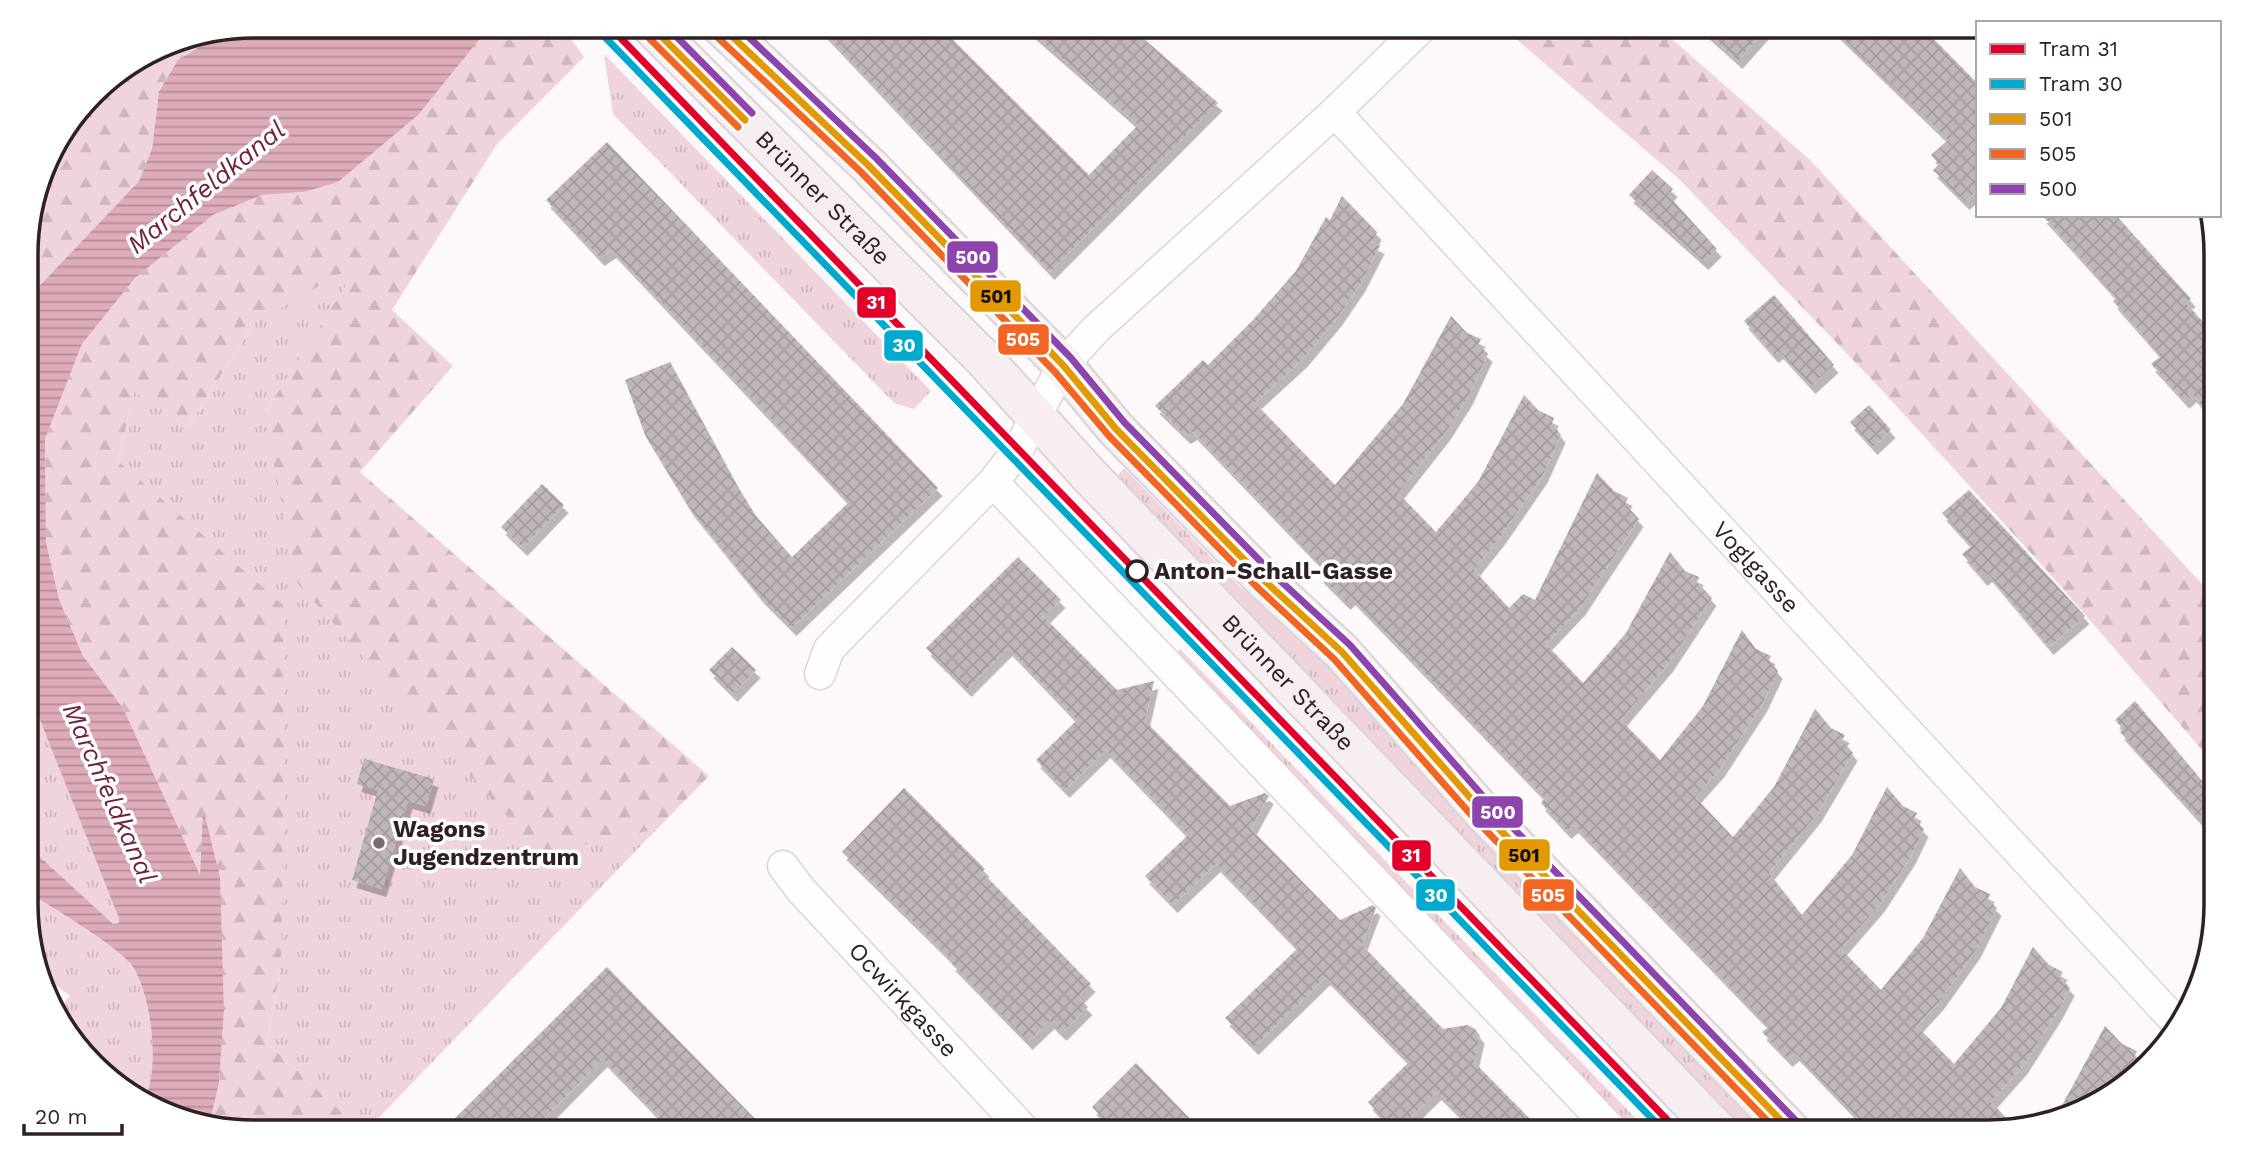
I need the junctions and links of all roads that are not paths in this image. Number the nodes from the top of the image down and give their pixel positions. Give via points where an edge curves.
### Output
1 (1410, 38) edge
2 (664, 39) edge
3 (734, 39) edge
4 (1335, 112) junction
5 (1063, 365) junction
6 (1034, 415) junction
7 (993, 482) junction
8 (820, 674) dead end
9 (783, 866) dead end
10 (2171, 1017) edge
11 (1015, 1120) edge
12 (1603, 1120) edge
13 (1708, 1120) edge
14 (1779, 1120) edge

1 - 4 street
2 - 6 main road, Brünner Straße via 982,357
3 - 5 main road via 868,165
4 - 5 street via 1096,329
4 - 10 street, Voglgasse
5 - 6 street
5 - 14 main road via 1116,429 1266,582 1342,652 1481,810
6 - 7 street via 1018,450
6 - 13 main road, Brünner Straße
7 - 8 street via 830,649
7 - 12 street
9 - 11 street, Ocwirkgasse

